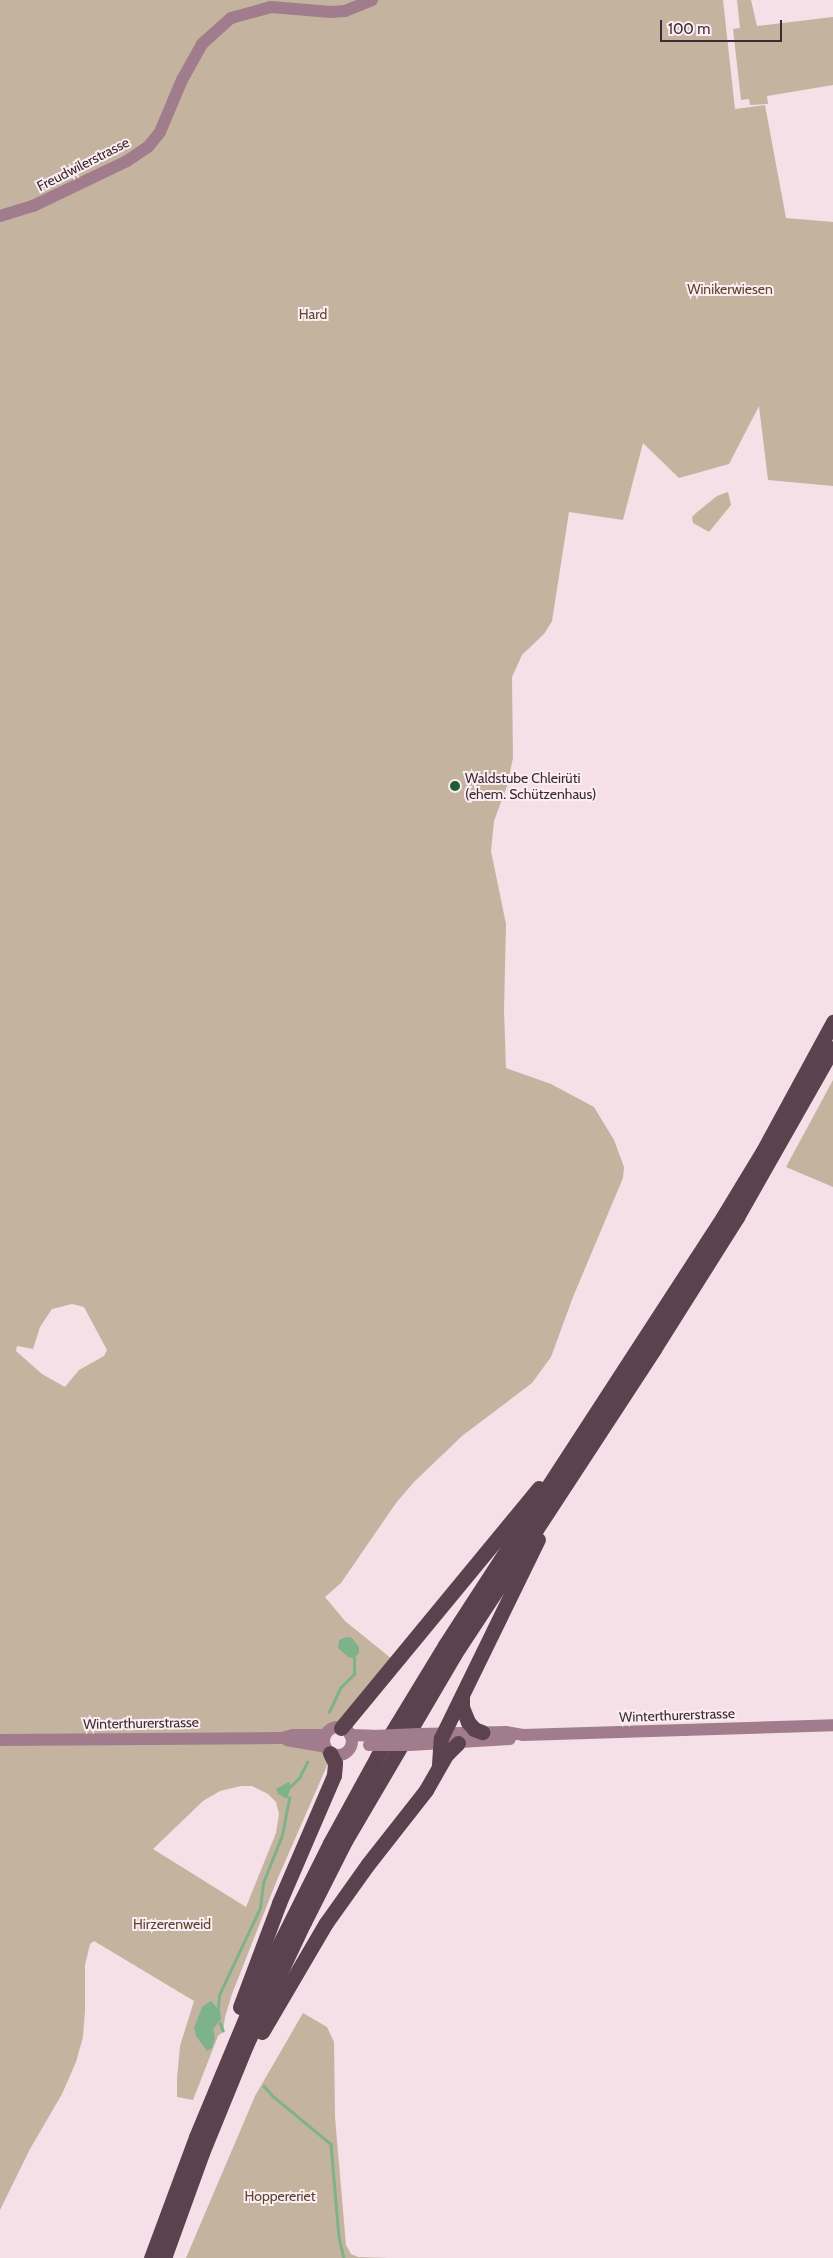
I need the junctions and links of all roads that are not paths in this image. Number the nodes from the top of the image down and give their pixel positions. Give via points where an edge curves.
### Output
1 (372, 0) edge
2 (0, 216) edge
3 (833, 1022) edge
4 (833, 1048) edge
5 (582, 1438) junction
6 (570, 1476) junction
7 (462, 1696) junction
8 (833, 1725) edge
9 (482, 1732) junction
10 (523, 1735) junction
11 (347, 1736) junction
12 (442, 1738) junction
13 (0, 1740) edge
14 (371, 1740) junction
15 (458, 1743) junction
16 (327, 1745) junction
17 (439, 1765) junction
18 (215, 2120) junction
19 (196, 2137) junction
20 (151, 2258) edge
21 (164, 2258) edge

1 - 2 main road, Freudwilerstrasse via 345,11 271,8 231,18 202,44 182,80 160,132 148,147 127,161 33,206
3 - 5 highway via 763,1151
4 - 6 highway via 732,1225
5 - 11 highway
5 - 19 highway via 446,1645 377,1757 260,1983
6 - 7 highway
6 - 18 highway via 449,1663 345,1841 273,1986
7 - 9 highway via 466,1718 472,1727
7 - 12 highway
8 - 10 main road, Winterthurerstrasse
9 - 10 main road, Winterthurerstrasse
9 - 12 main road, Winterthurerstrasse
10 - 15 main road, Winterthurerstrasse via 507,1740
11 - 14 main road, Winterthurerstrasse
11 - 16 main road, Winterthurerstrasse via 334,1728
11 - 16 main road, Winterthurerstrasse via 342,1754
12 - 14 main road, Winterthurerstrasse, bridge via 418,1734
12 - 14 main road, Winterthurerstrasse, bridge via 410,1745
12 - 15 main road, Winterthurerstrasse
12 - 17 highway
13 - 16 main road, Winterthurerstrasse via 282,1738 293,1735
15 - 17 highway
16 - 19 highway via 335,1763 334,1775 247,1986
17 - 18 highway via 426,1790 326,1924 275,2008
18 - 21 highway
19 - 20 highway

